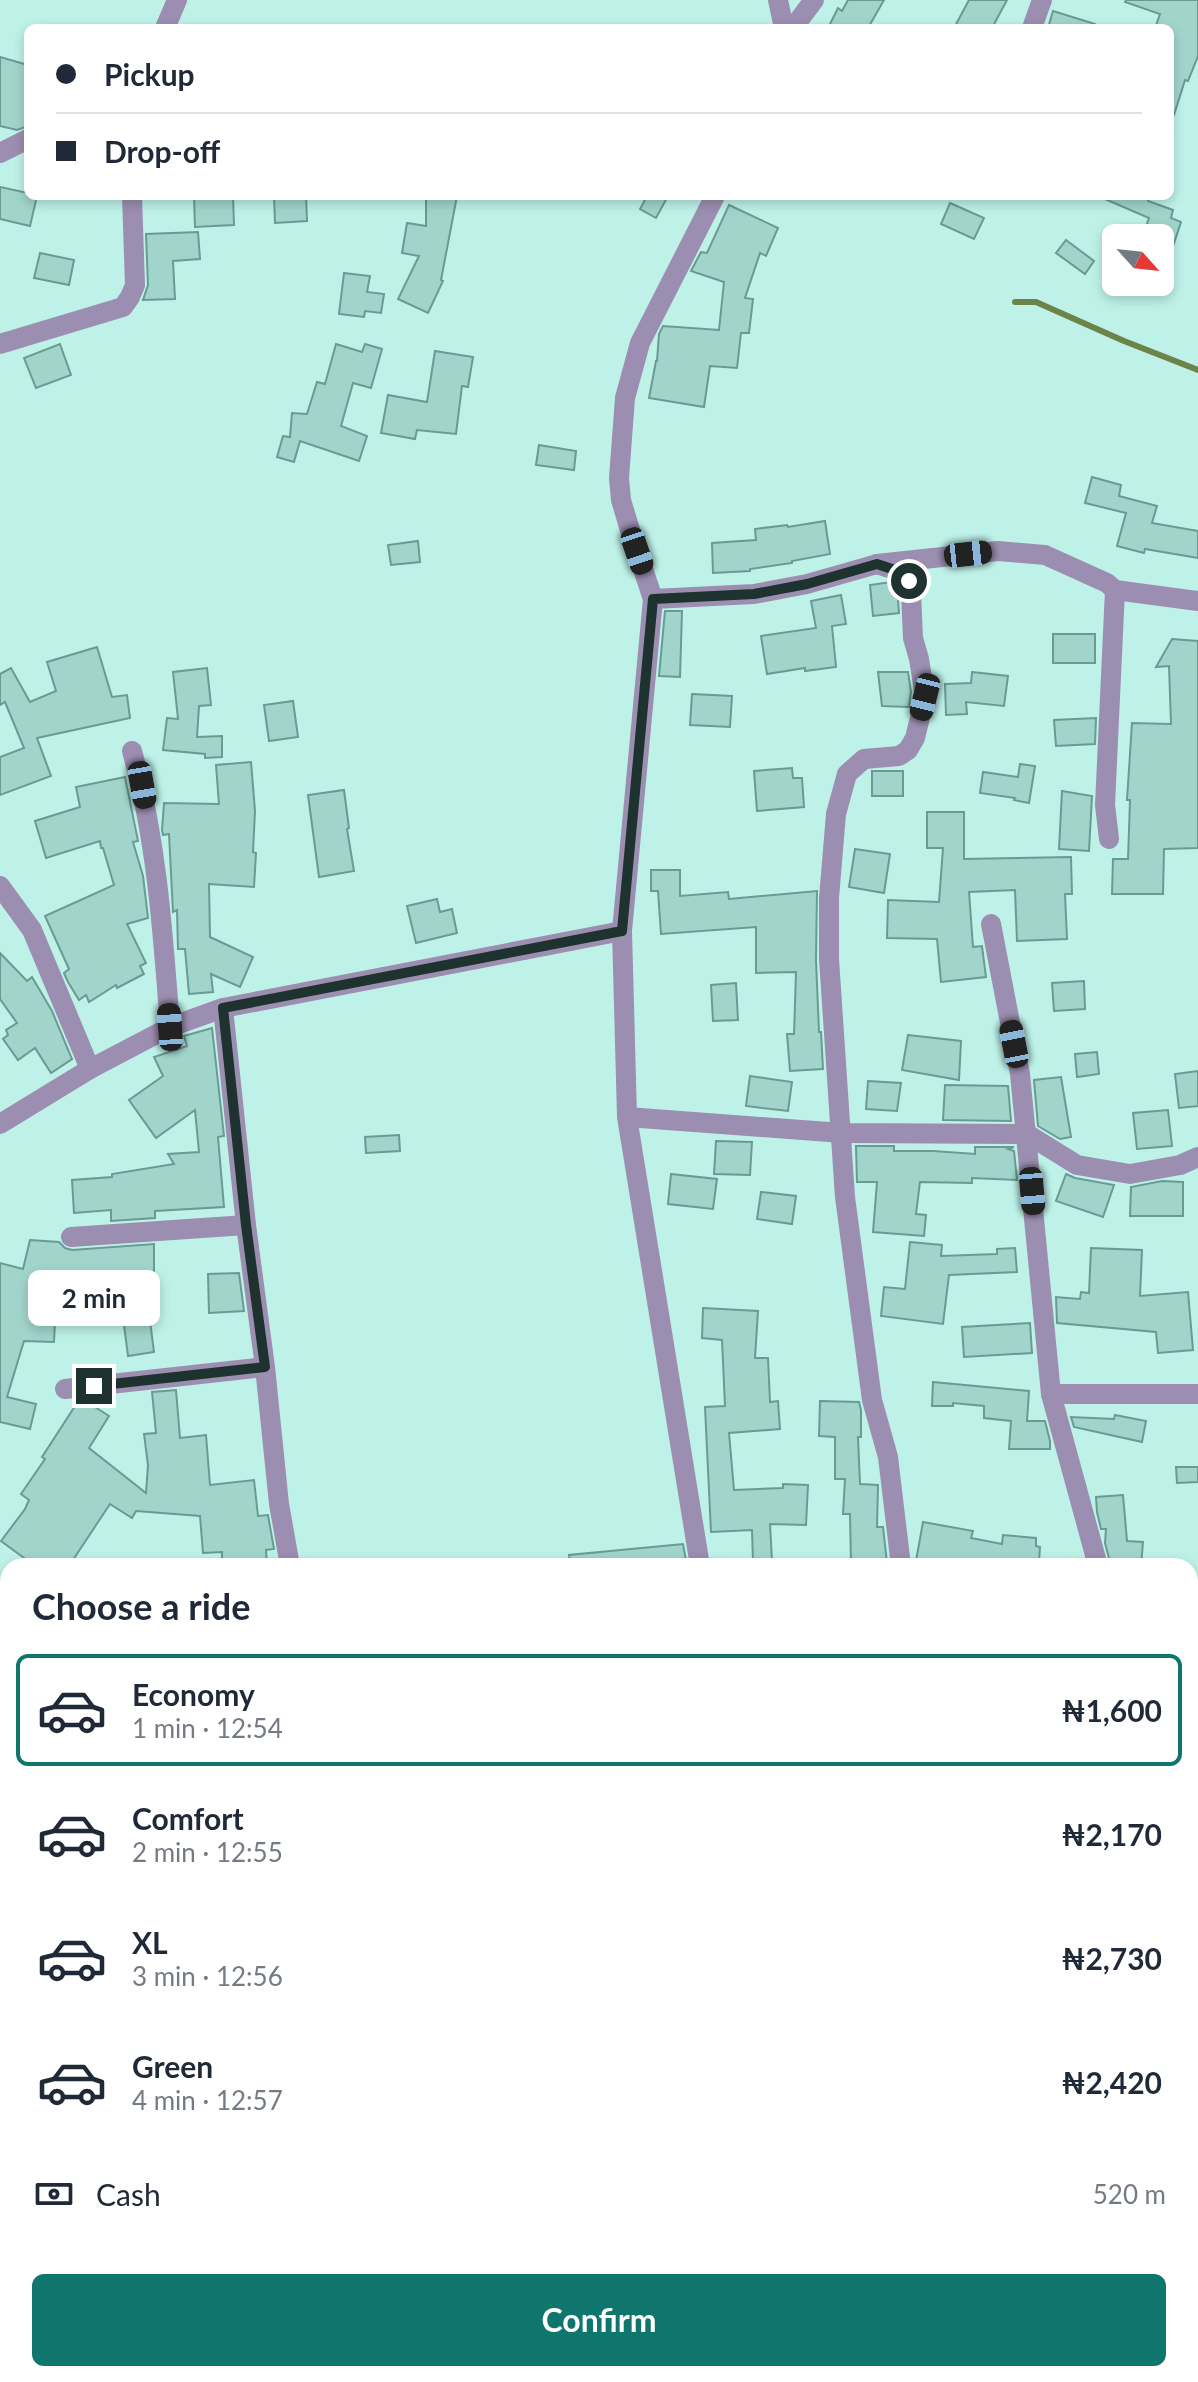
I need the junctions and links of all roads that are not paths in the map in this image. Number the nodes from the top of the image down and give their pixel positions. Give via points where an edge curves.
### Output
1 (177, 0) edge
2 (778, 0) edge
3 (814, 0) edge
4 (1042, 0) edge
5 (167, 24) edge
6 (783, 24) edge
7 (796, 24) edge
8 (1033, 24) edge
9 (24, 141) edge
10 (0, 153) edge
11 (132, 200) edge
12 (713, 200) edge
13 (0, 344) edge
14 (877, 564) junction
15 (1115, 590) junction
16 (653, 599) junction
17 (1198, 601) edge
18 (132, 751) dead end
19 (1109, 839) dead end
20 (0, 886) edge
21 (991, 924) dead end
22 (622, 931) junction
23 (223, 1008) junction
24 (170, 1027) junction
25 (90, 1069) junction
26 (627, 1117) junction
27 (0, 1124) edge
28 (842, 1133) junction
29 (1027, 1134) junction
30 (1198, 1157) edge
31 (246, 1225) junction
32 (71, 1237) dead end
33 (265, 1367) junction
34 (65, 1389) dead end
35 (1051, 1394) junction
36 (1198, 1394) edge
37 (289, 1558) edge
38 (699, 1558) edge
39 (900, 1558) edge
40 (1096, 1558) edge

1 - 5 street
2 - 6 street
3 - 7 street
4 - 8 street
9 - 10 street
11 - 13 street via 135,285 123,307
12 - 16 street via 640,343 625,398 621,500
14 - 15 street via 1018,551 1066,563
14 - 16 street via 754,594
14 - 28 street via 904,573 909,581 925,697 908,750 857,764 847,774 836,814 829,959
15 - 17 street
15 - 19 street via 1105,805
16 - 22 street
18 - 24 street via 152,846
20 - 25 street via 32,930
21 - 29 street
22 - 23 street
22 - 26 street
23 - 24 street
23 - 31 street
24 - 25 street
25 - 27 street
26 - 28 street
26 - 38 street
28 - 29 street
28 - 39 street via 845,1197 870,1384 888,1457
29 - 30 street via 1077,1165 1130,1174
29 - 35 street
31 - 32 street
31 - 33 street
33 - 34 street
33 - 37 street
35 - 36 street
35 - 40 street

